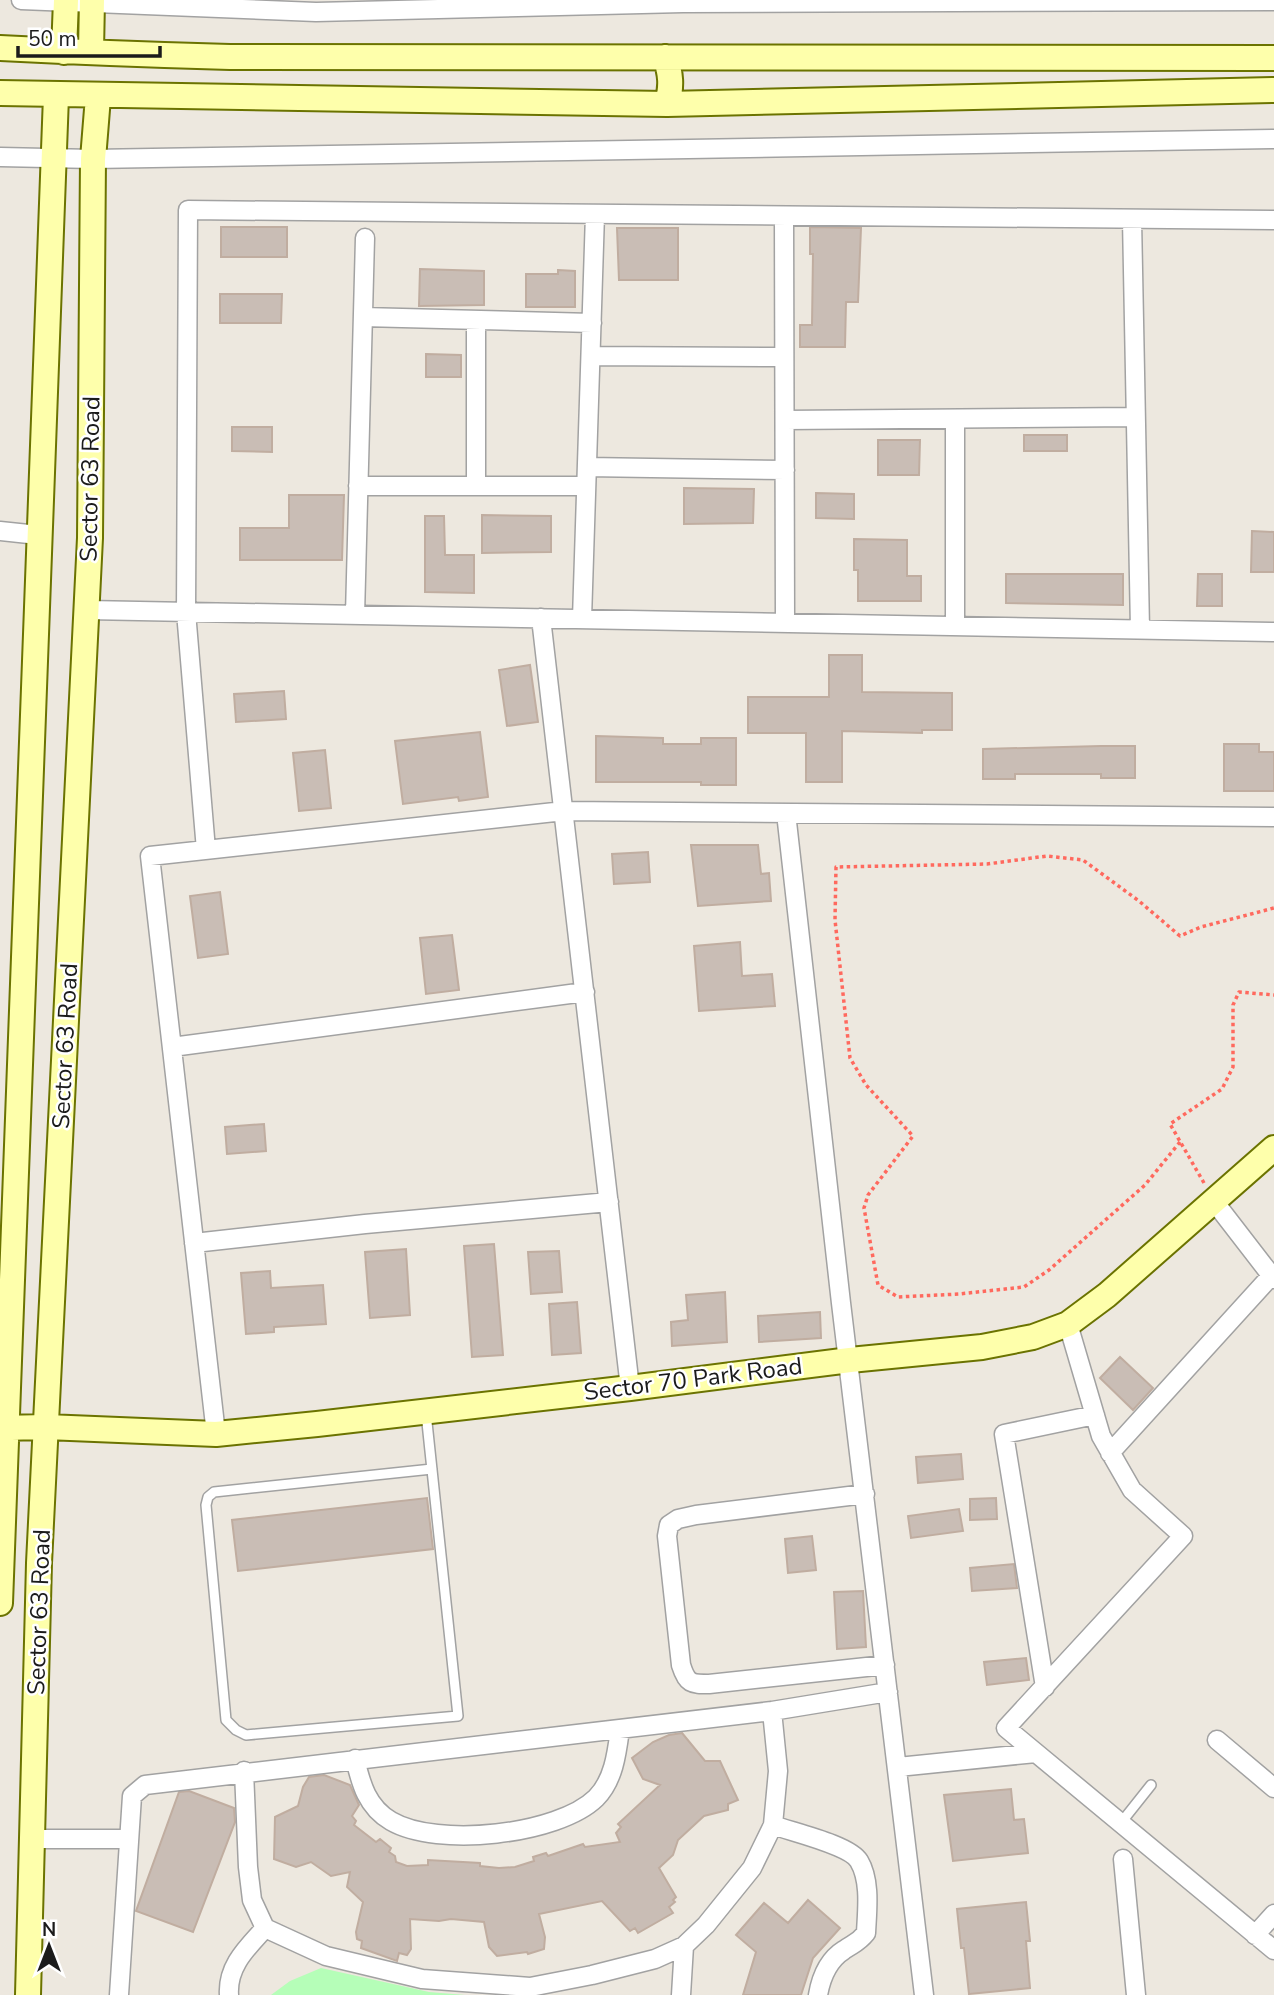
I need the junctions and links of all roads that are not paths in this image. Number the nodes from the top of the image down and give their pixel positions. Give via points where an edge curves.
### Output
1 (21, 0) edge
2 (66, 1) edge
3 (92, 1) edge
4 (684, 1) edge
5 (1274, 1) edge
6 (0, 48) edge
7 (64, 51) junction
8 (91, 51) junction
9 (665, 57) junction
10 (958, 57) junction
11 (1274, 58) edge
12 (1274, 90) edge
13 (0, 93) edge
14 (56, 96) junction
15 (98, 97) junction
16 (961, 98) junction
17 (667, 104) junction
18 (1274, 139) edge
19 (0, 157) edge
20 (55, 159) junction
21 (93, 159) junction
22 (595, 214) junction
23 (784, 216) junction
24 (1132, 219) junction
25 (1274, 220) edge
26 (365, 238) dead end
27 (363, 317) junction
28 (476, 320) junction
29 (592, 323) junction
30 (591, 356) junction
31 (785, 357) junction
32 (1134, 417) junction
33 (785, 420) junction
34 (955, 420) junction
35 (587, 467) junction
36 (785, 470) junction
37 (359, 486) junction
38 (476, 486) junction
39 (586, 486) junction
40 (0, 531) edge
41 (38, 535) junction
42 (87, 610) junction
43 (186, 612) junction
44 (355, 615) junction
45 (541, 618) junction
46 (582, 619) junction
47 (785, 623) junction
48 (955, 626) junction
49 (1140, 629) junction
50 (1274, 632) edge
51 (564, 811) junction
52 (786, 813) junction
53 (1274, 817) edge
54 (206, 850) junction
55 (585, 992) junction
56 (172, 1046) junction
57 (1274, 1148) edge
58 (1213, 1200) junction
59 (609, 1202) junction
60 (194, 1243) junction
61 (1273, 1278) edge
62 (1068, 1324) junction
63 (850, 1360) junction
64 (630, 1388) junction
65 (426, 1412) junction
66 (1094, 1415) junction
67 (46, 1427) junction
68 (3, 1428) edge
69 (216, 1434) junction
70 (1110, 1453) junction
71 (432, 1469) junction
72 (865, 1494) junction
73 (0, 1603) edge
74 (885, 1665) junction
75 (1045, 1687) junction
76 (888, 1692) junction
77 (772, 1711) junction
78 (621, 1728) junction
79 (1217, 1740) dead end
80 (1036, 1753) junction
81 (355, 1759) junction
82 (898, 1767) junction
83 (244, 1771) junction
84 (1151, 1785) dead end
85 (1274, 1788) edge
86 (1120, 1824) junction
87 (773, 1825) junction
88 (32, 1839) junction
89 (129, 1839) junction
90 (1123, 1859) dead end
91 (1274, 1914) edge
92 (265, 1928) junction
93 (1255, 1935) junction
94 (684, 1946) junction
95 (1274, 1950) edge
96 (27, 1995) edge
97 (119, 1995) edge
98 (229, 1995) edge
99 (681, 1995) edge
100 (818, 1995) edge
101 (924, 1995) edge
102 (1136, 1995) edge

1 - 2 street
2 - 3 street
2 - 7 street
3 - 4 street via 316,12
3 - 8 street
4 - 5 street
6 - 7 street
7 - 8 street
8 - 9 street via 230,57
9 - 10 street
9 - 17 street via 671,74
10 - 11 street
10 - 16 street
12 - 16 street
13 - 14 street
14 - 15 street
14 - 20 street, Sector 63 Road
15 - 17 street
15 - 21 street, Sector 63 Road
16 - 17 street
18 - 21 street
19 - 20 street
20 - 21 street
20 - 41 street, Sector 63 Road
21 - 42 street, Sector 63 Road
22 - 23 street
22 - 29 street
22 - 43 street via 188,210
23 - 24 street
23 - 31 street
24 - 25 street
24 - 32 street
26 - 27 street
27 - 28 street
27 - 37 street
28 - 29 street
28 - 38 street
29 - 30 street
30 - 31 street
30 - 35 street
31 - 33 street
32 - 34 street
32 - 49 street
33 - 34 street
33 - 36 street
34 - 48 street
35 - 36 street
35 - 39 street
36 - 47 street
37 - 38 street
37 - 44 street
38 - 39 street
39 - 46 street
40 - 41 street
41 - 68 street, Sector 63 Road
42 - 43 street
42 - 67 street, Sector 63 Road
43 - 44 street
43 - 54 street
44 - 45 street
45 - 46 street
45 - 51 street
46 - 47 street
47 - 48 street
48 - 49 street
49 - 50 street
51 - 52 street
51 - 54 street
51 - 55 street
52 - 53 street
52 - 63 street
54 - 56 street via 150,856
55 - 56 street
55 - 59 street
56 - 60 street
57 - 58 street, Sector 70 Park Road
58 - 61 street
58 - 62 street, Sector 70 Park Road
59 - 60 street
59 - 64 street
60 - 69 street
61 - 70 street
62 - 63 street, Sector 70 Park Road via 1033,1337 982,1347
62 - 66 street
63 - 64 street, Sector 70 Park Road
63 - 72 street
64 - 65 street, Sector 70 Park Road
65 - 69 street, Sector 70 Park Road
65 - 71 lane
66 - 70 street
66 - 75 street via 1004,1434
67 - 68 street, Sector 70 Park Road
67 - 69 street, Sector 70 Park Road
67 - 88 street, Sector 63 Road
68 - 73 street, Sector 63 Road
70 - 75 street via 1132,1490 1183,1536
71 - 71 lane via 458,1716 246,1735 236,1730 226,1720 208,1497 214,1492
72 - 74 street
72 - 74 street via 696,1515 669,1525 681,1665 692,1684
74 - 76 street
75 - 80 street via 1006,1728
76 - 77 street
76 - 82 street
77 - 78 street
77 - 87 street via 778,1771
78 - 81 street
78 - 81 street via 609,1778 596,1797 554,1819 482,1835 440,1835 391,1821 373,1806 361,1786
79 - 85 street
80 - 82 street
80 - 86 street
81 - 83 street
82 - 101 street
83 - 89 street via 145,1784 132,1796
83 - 92 street via 252,1900
84 - 86 lane
86 - 93 street
87 - 94 street via 752,1868
87 - 100 street via 849,1851 859,1861 866,1880 866,1933 831,1962
88 - 89 street
88 - 96 street, Sector 63 Road
89 - 97 street
90 - 102 street
91 - 93 street
92 - 94 street via 327,1956 422,1979 530,1987 655,1959
92 - 98 street via 234,1966
93 - 95 street
94 - 99 street

